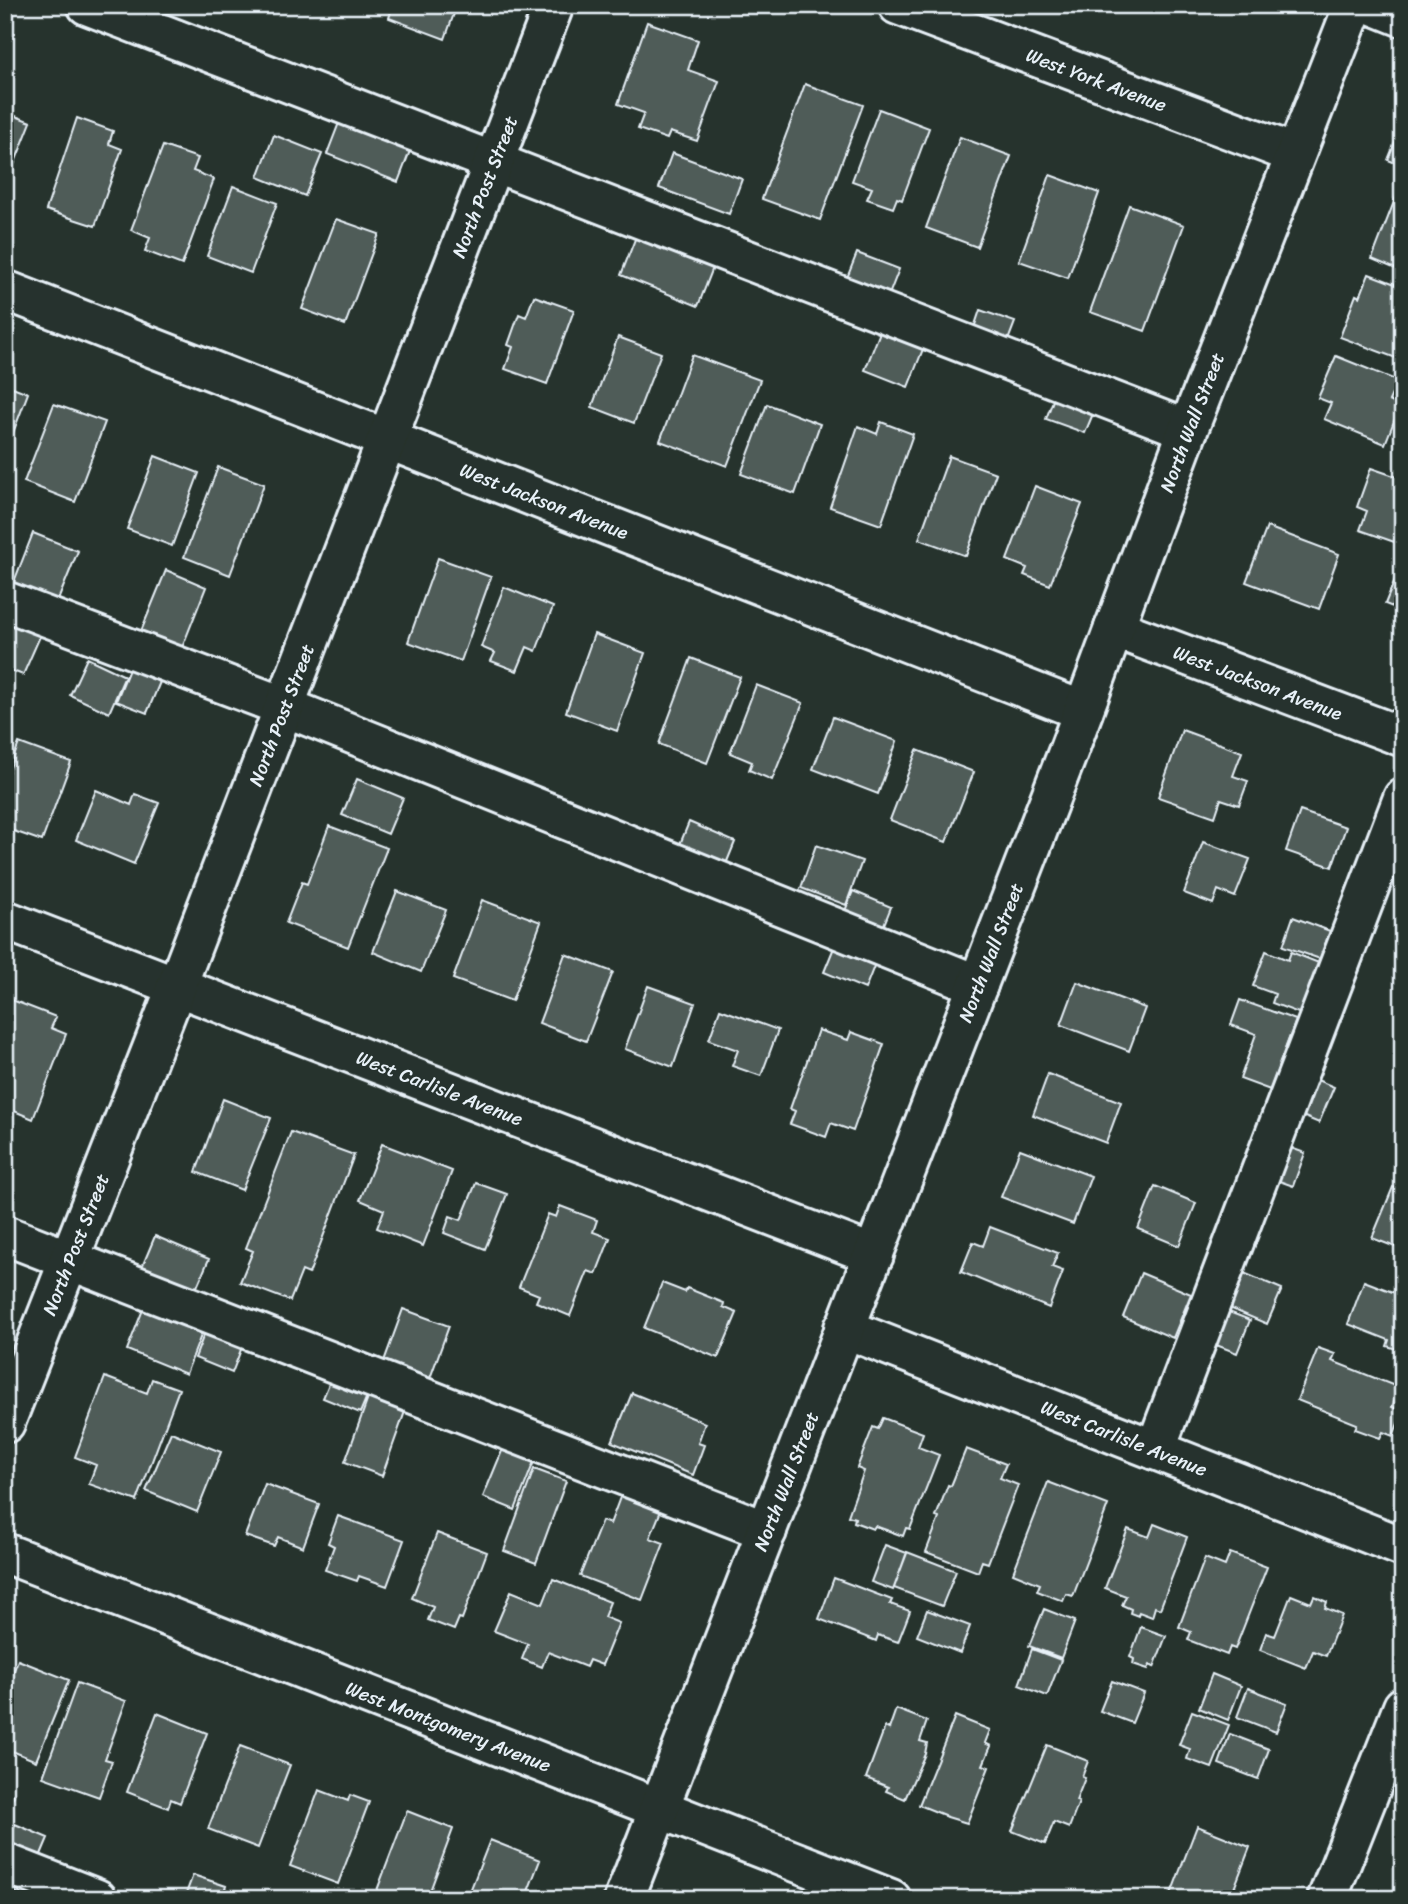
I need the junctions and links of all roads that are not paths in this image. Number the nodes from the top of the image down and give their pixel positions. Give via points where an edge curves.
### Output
1 (87, 5) edge
2 (554, 5) edge
3 (898, 5) edge
4 (1354, 5) edge
5 (1374, 5) edge
6 (1403, 17) edge
7 (1295, 154) junction
8 (493, 163) junction
9 (5, 290) edge
10 (1188, 430) junction
11 (388, 440) junction
12 (5, 601) edge
13 (1114, 628) junction
14 (285, 707) junction
15 (1083, 711) junction
16 (1403, 737) edge
17 (1403, 798) edge
18 (5, 920) edge
19 (978, 985) junction
20 (176, 988) junction
21 (5, 1235) edge
22 (874, 1255) junction
23 (68, 1260) junction
24 (844, 1328) junction
25 (5, 1423) edge
26 (1155, 1450) junction
27 (767, 1531) junction
28 (1403, 1547) edge
29 (5, 1553) edge
30 (1403, 1707) edge
31 (659, 1809) junction
32 (5, 1863) edge
33 (97, 1899) edge
34 (624, 1899) edge
35 (891, 1899) edge
36 (1327, 1899) edge

1 - 8 street
2 - 8 street, North Post Street
3 - 7 street, West York Avenue
4 - 7 street, North Wall Street
5 - 6 street
7 - 10 street, North Wall Street
8 - 10 street
8 - 11 street, North Post Street
9 - 11 street, West Jackson Avenue
10 - 13 street, North Wall Street
11 - 14 street, North Post Street
11 - 15 street, West Jackson Avenue
12 - 14 street
13 - 15 street, North Wall Street
13 - 16 street, West Jackson Avenue
14 - 19 street
14 - 20 street, North Post Street
15 - 19 street, North Wall Street
17 - 26 street
18 - 20 street, West Carlisle Avenue
19 - 22 street, North Wall Street
20 - 22 street, West Carlisle Avenue
20 - 23 street, North Post Street
21 - 23 street
22 - 24 street, North Wall Street
23 - 25 street, North Post Street
23 - 27 street
24 - 26 street, West Carlisle Avenue
24 - 27 street, North Wall Street
26 - 28 street, West Carlisle Avenue
27 - 31 street, North Wall Street
29 - 31 street, West Montgomery Avenue
30 - 36 street
31 - 34 street, North Wall Street
31 - 35 street, West Montgomery Avenue
32 - 33 street

